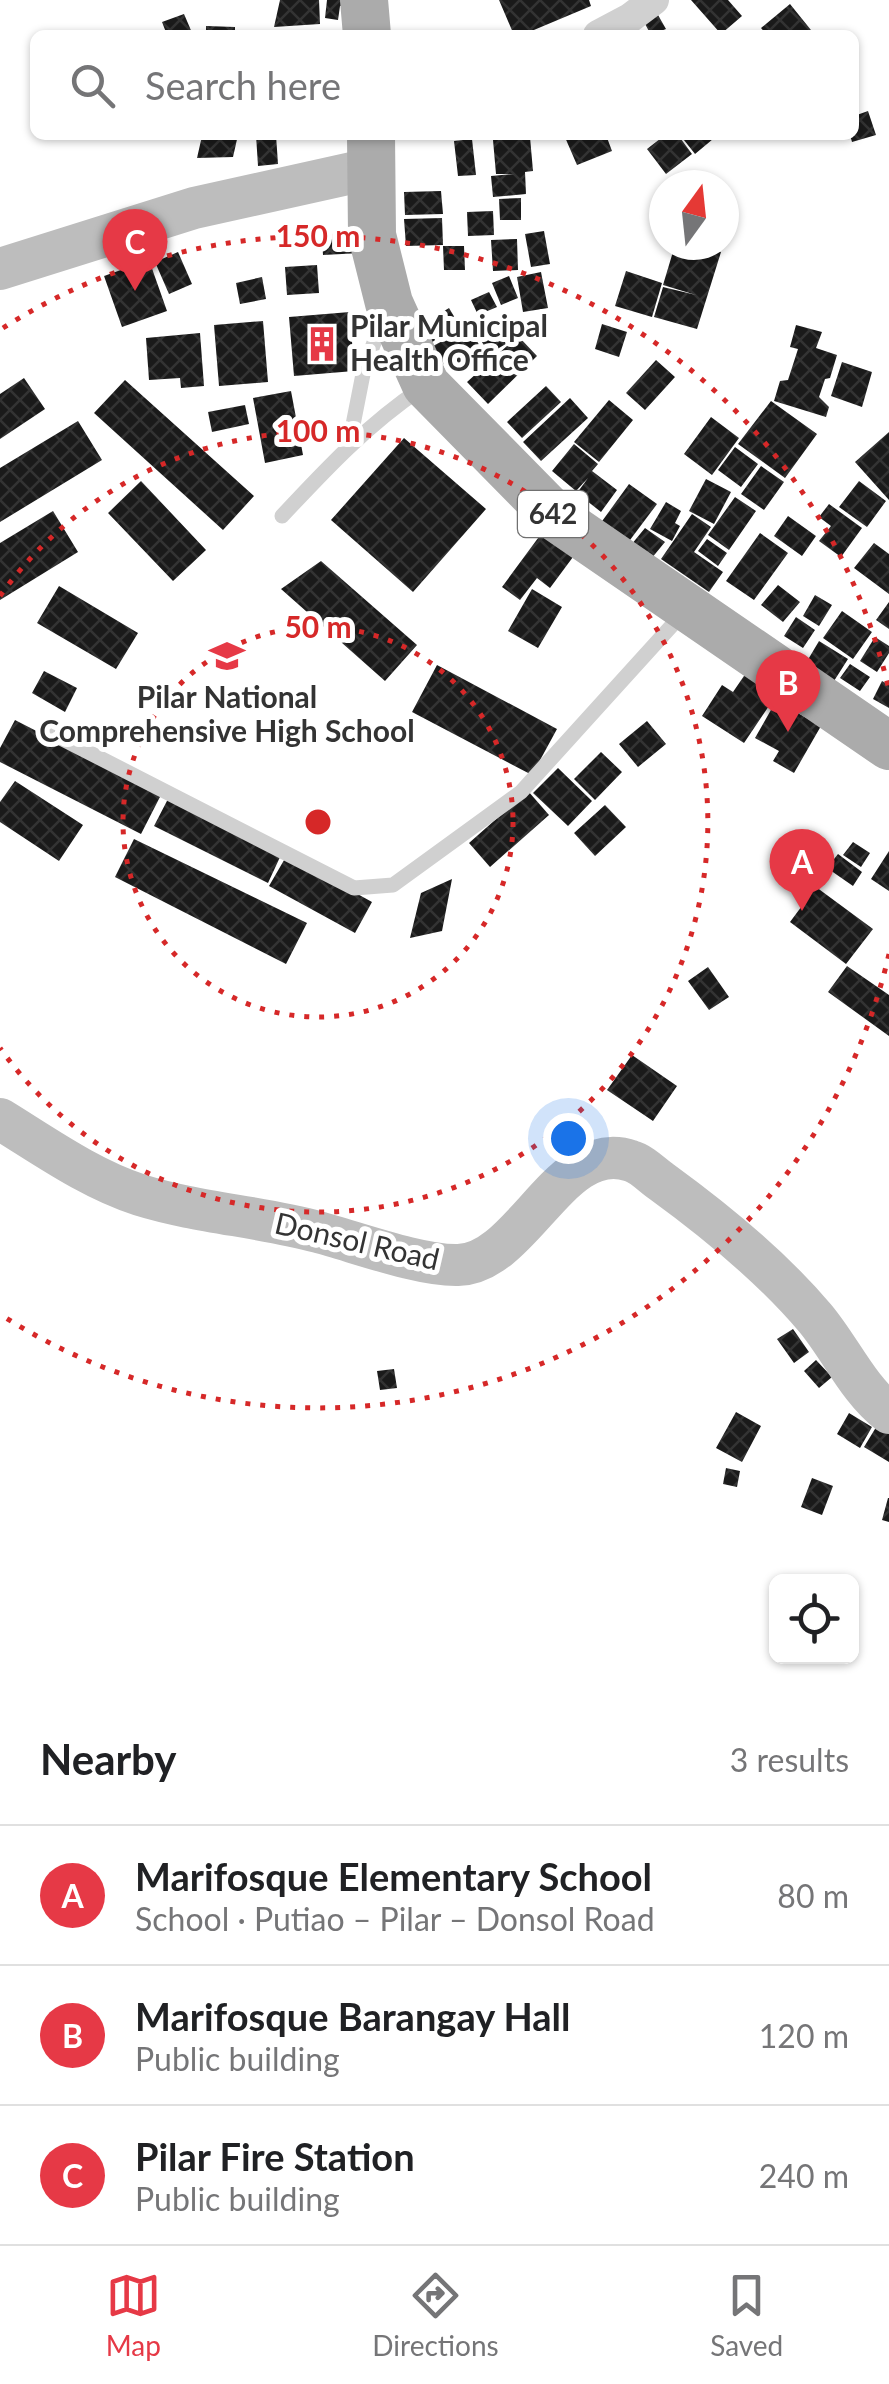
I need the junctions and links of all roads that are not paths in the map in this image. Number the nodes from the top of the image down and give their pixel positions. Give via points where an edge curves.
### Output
1 (364, 0) edge
2 (654, 0) edge
3 (366, 30) edge
4 (606, 30) edge
5 (370, 152) edge
6 (0, 270) edge
7 (389, 303) junction
8 (426, 386) junction
9 (349, 445) junction
10 (282, 516) dead end
11 (688, 608) junction
12 (54, 734) dead end
13 (889, 746) edge
14 (0, 1119) edge
15 (889, 1414) edge

1 - 3 main road
2 - 4 street
5 - 6 main road
5 - 7 main road, 642 via 372,235
7 - 8 main road, 642
7 - 9 lane via 364,369
8 - 9 lane
8 - 11 main road, 642 via 558,519
9 - 10 lane
11 - 12 lane via 521,792 393,885 354,888
11 - 13 main road, 642
14 - 15 main road, Donsol Road via 136,1194 458,1265 478,1261 501,1244 576,1171 600,1157 632,1161 754,1255 816,1320

